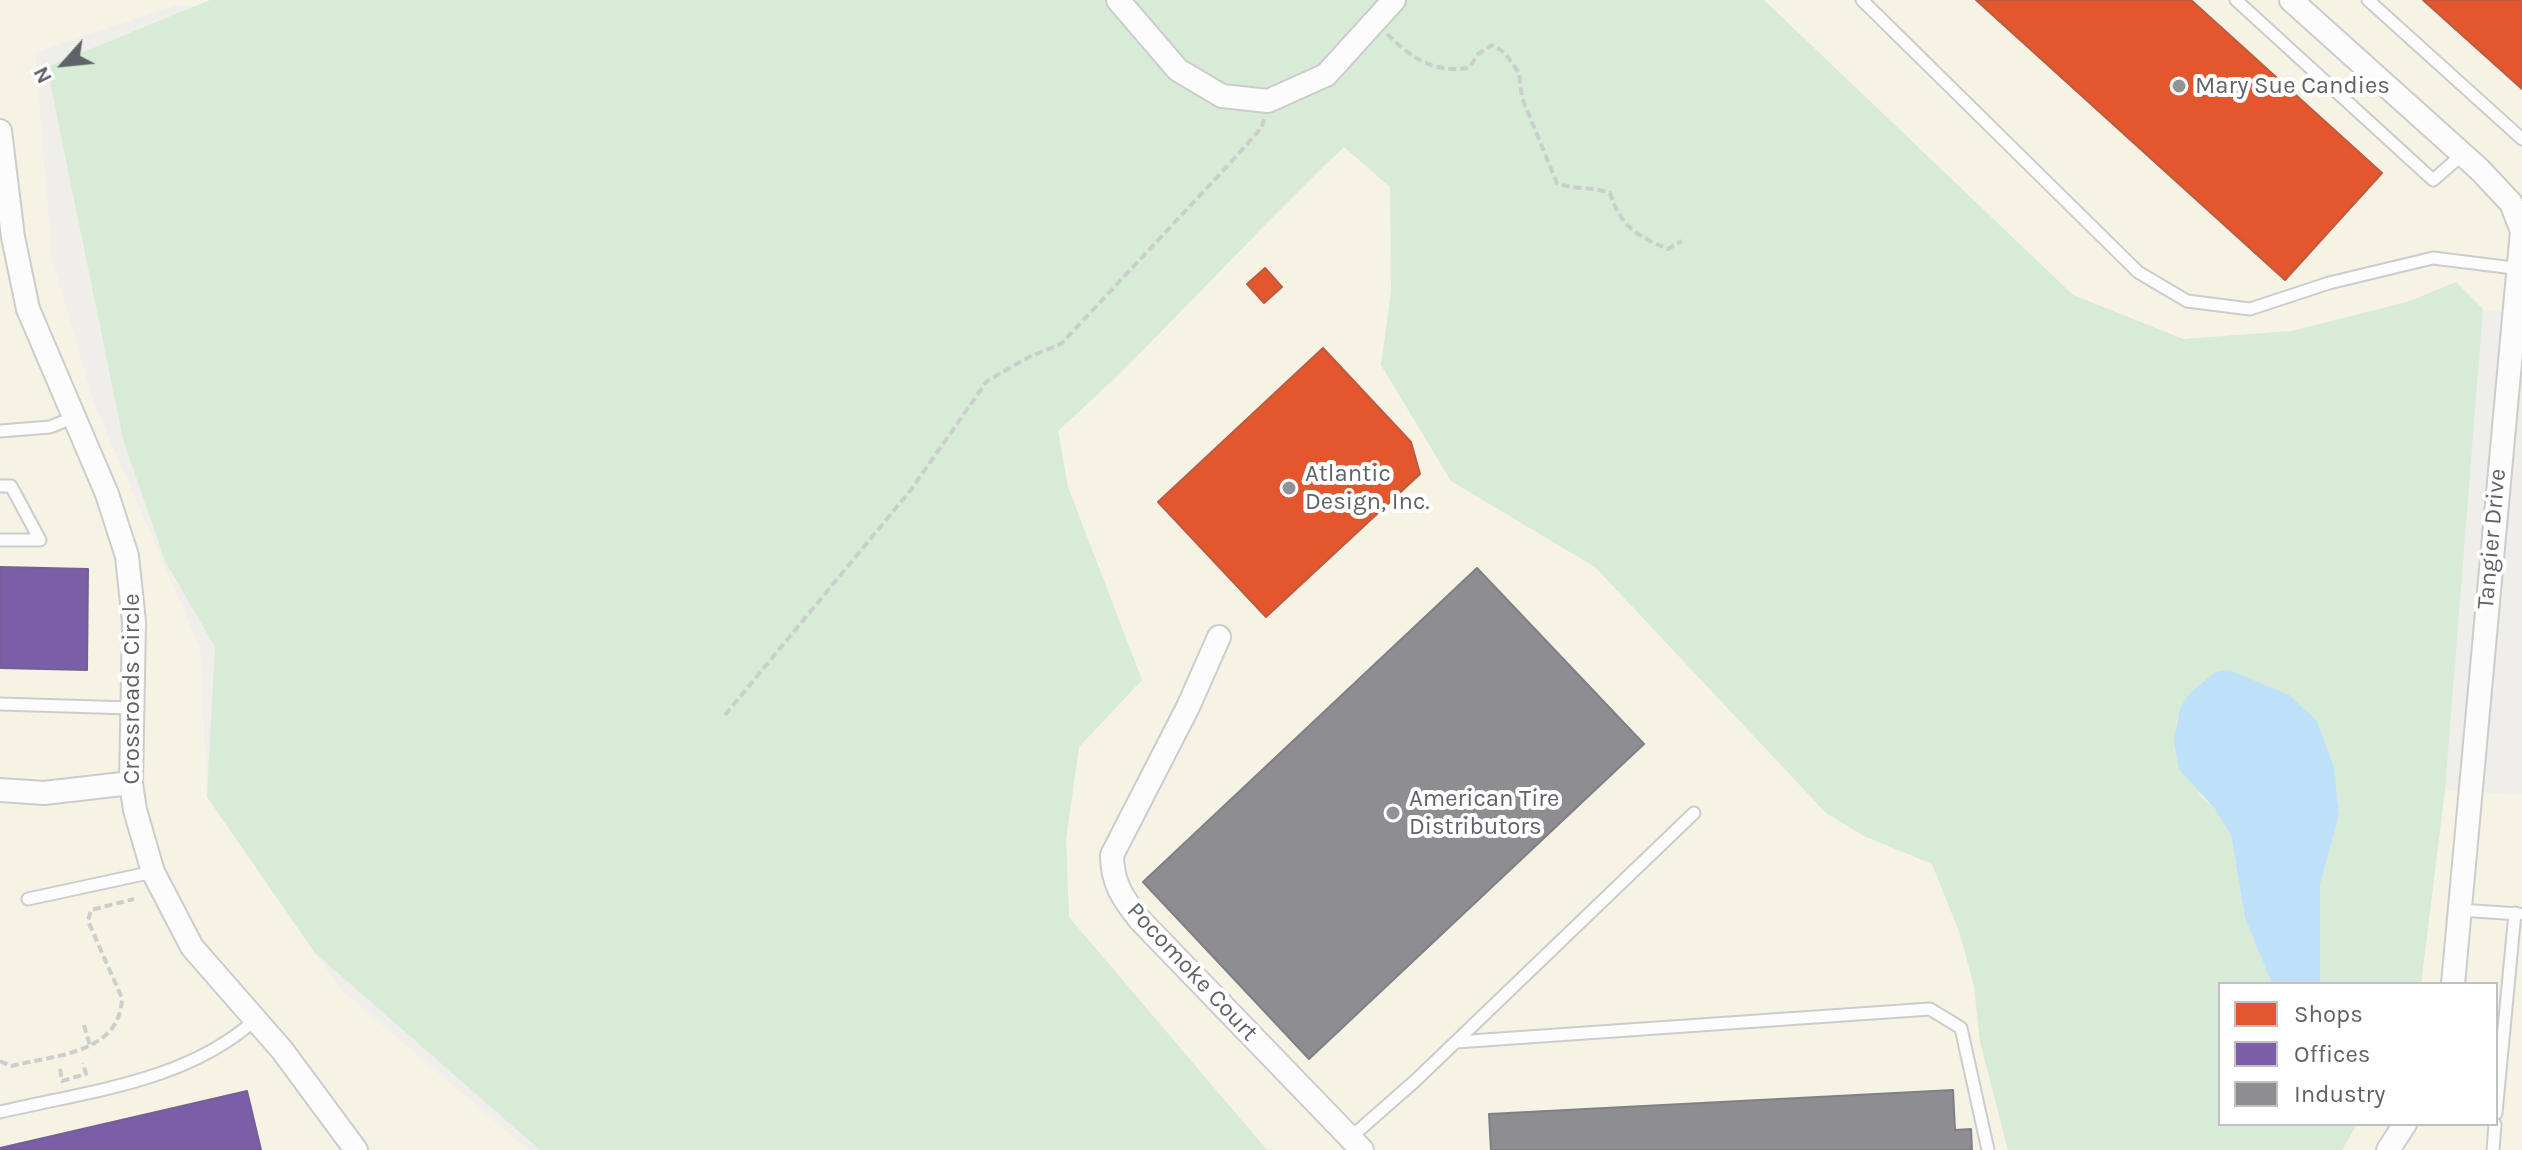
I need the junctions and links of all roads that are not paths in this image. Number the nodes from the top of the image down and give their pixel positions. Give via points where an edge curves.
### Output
1 (1118, 0) edge
2 (1394, 0) edge
3 (1862, 0) edge
4 (2236, 0) edge
5 (2292, 0) edge
6 (2376, 2) edge
7 (0, 131) edge
8 (2522, 139) edge
9 (2463, 154) junction
10 (2519, 268) edge
11 (72, 418) junction
12 (0, 431) edge
13 (0, 486) edge
14 (0, 540) edge
15 (1219, 637) dead end
16 (0, 704) edge
17 (131, 708) junction
18 (131, 783) junction
19 (0, 790) edge
20 (1694, 813) dead end
21 (153, 872) junction
22 (28, 899) dead end
23 (2460, 910) junction
24 (2518, 914) edge
25 (2453, 982) edge
26 (256, 1019) junction
27 (1456, 1042) junction
28 (2498, 1095) edge
29 (0, 1112) edge
30 (2404, 1126) edge
31 (2495, 1126) edge
32 (1356, 1144) edge
33 (356, 1150) edge
34 (1988, 1150) edge
35 (2388, 1150) edge
36 (2493, 1150) edge

1 - 2 street via 1178,70 1222,96 1268,101 1326,75
3 - 10 lane via 2138,272 2187,301 2250,309 2433,258
4 - 9 lane via 2433,180
5 - 9 street, Tangier Drive
6 - 8 lane
7 - 11 street, Crossroads Circle via 28,309
9 - 10 street, Tangier Drive via 2511,203 2522,231
10 - 23 street, Tangier Drive
11 - 12 lane via 50,427
11 - 17 street, Crossroads Circle via 107,494 127,556 134,622
13 - 14 lane via 11,486 40,540
15 - 32 street, Pocomoke Court via 1112,855 1116,887 1140,920
16 - 17 lane
17 - 18 street, Crossroads Circle
18 - 19 street via 44,793
18 - 21 street, Crossroads Circle
20 - 27 lane
21 - 22 lane
21 - 26 street, Crossroads Circle via 192,947
23 - 24 lane
23 - 25 street, Tangier Drive
24 - 28 lane
26 - 29 lane via 232,1040 178,1070
26 - 33 street, Crossroads Circle
27 - 32 lane
27 - 34 lane via 1930,1009 1961,1028
30 - 35 street
31 - 36 lane

